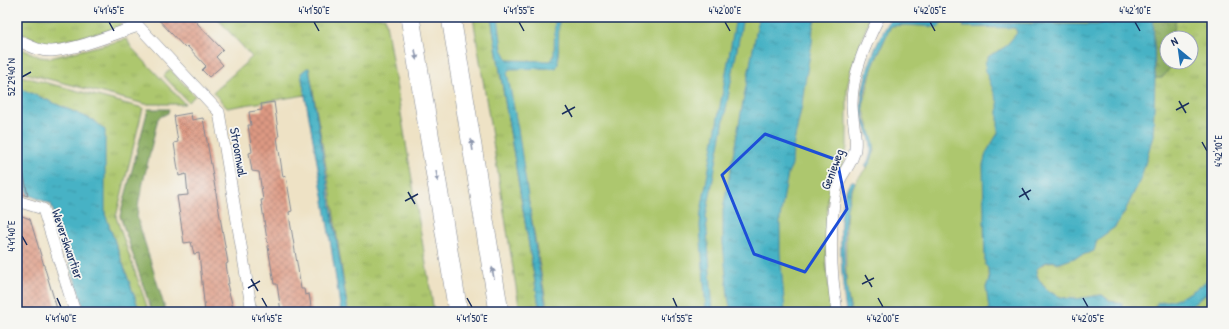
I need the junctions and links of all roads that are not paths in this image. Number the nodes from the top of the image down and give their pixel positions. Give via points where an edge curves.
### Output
1 (130, 17) edge
2 (410, 17) edge
3 (451, 17) edge
4 (879, 17) edge
5 (138, 26) junction
6 (17, 40) edge
7 (17, 201) edge
8 (75, 312) edge
9 (252, 312) edge
10 (458, 312) edge
11 (499, 312) edge
12 (837, 312) edge

1 - 5 street, Stroomwal
2 -> 10 highway
11 -> 3 highway
4 - 12 street, Genieweg via 854,81 853,159 836,189 833,265
5 - 6 street via 88,43 51,51 33,48
5 - 9 street, Stroomwal via 219,112
7 - 8 street, Weverskwartier via 43,209

